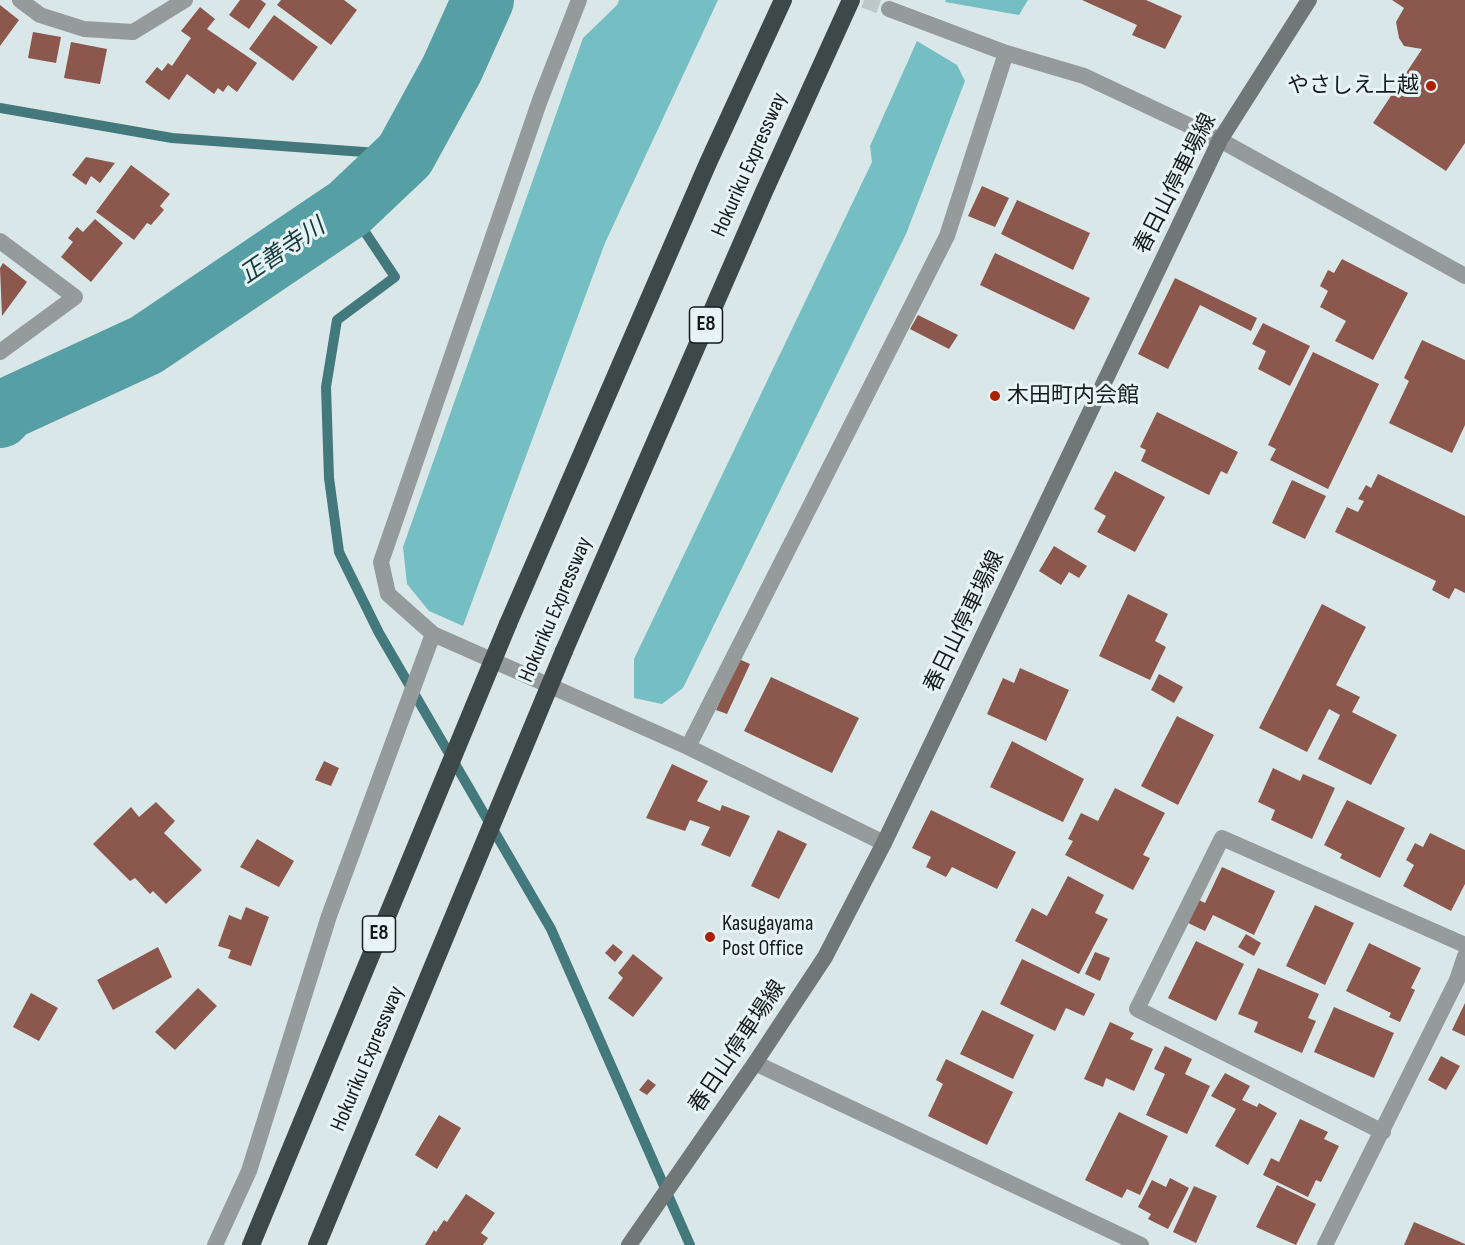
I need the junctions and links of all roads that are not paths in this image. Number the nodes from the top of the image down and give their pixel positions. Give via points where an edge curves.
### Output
1 (20, 0) edge
2 (185, 0) edge
3 (579, 0) edge
4 (783, 0) edge
5 (851, 0) edge
6 (1309, 0) edge
7 (889, 9) tunnel mouth
8 (1006, 53) junction
9 (1220, 140) junction
10 (0, 242) edge
11 (1465, 276) edge
12 (0, 352) edge
13 (433, 634) junction
14 (688, 747) junction
15 (884, 843) junction
16 (1465, 945) edge
17 (1465, 956) edge
18 (1461, 981) edge
19 (755, 1063) junction
20 (1383, 1132) junction
21 (215, 1245) edge
22 (251, 1245) edge
23 (317, 1245) edge
24 (629, 1245) edge
25 (1141, 1245) edge
26 (1325, 1245) edge

1 - 2 street via 40,15 84,29 133,32
3 - 13 street via 540,100 381,562 388,594
4 - 22 highway, Hokuriku Expressway / E8, bridge via 508,624
5 - 23 highway, Hokuriku Expressway / E8, bridge via 564,651
6 - 9 main road, 春日山停車場線
7 - 8 street
8 - 9 street via 1084,76
8 - 14 street via 947,236
9 - 11 street
9 - 15 main road, 春日山停車場線
10 - 12 street via 75,297
13 - 14 street
13 - 21 street via 329,916 249,1171
14 - 15 street
15 - 19 main road, 春日山停車場線 via 825,957
16 - 20 street via 1222,838 1137,1009
17 - 18 street
18 - 20 street
19 - 24 main road, 春日山停車場線
19 - 25 street
20 - 26 street

